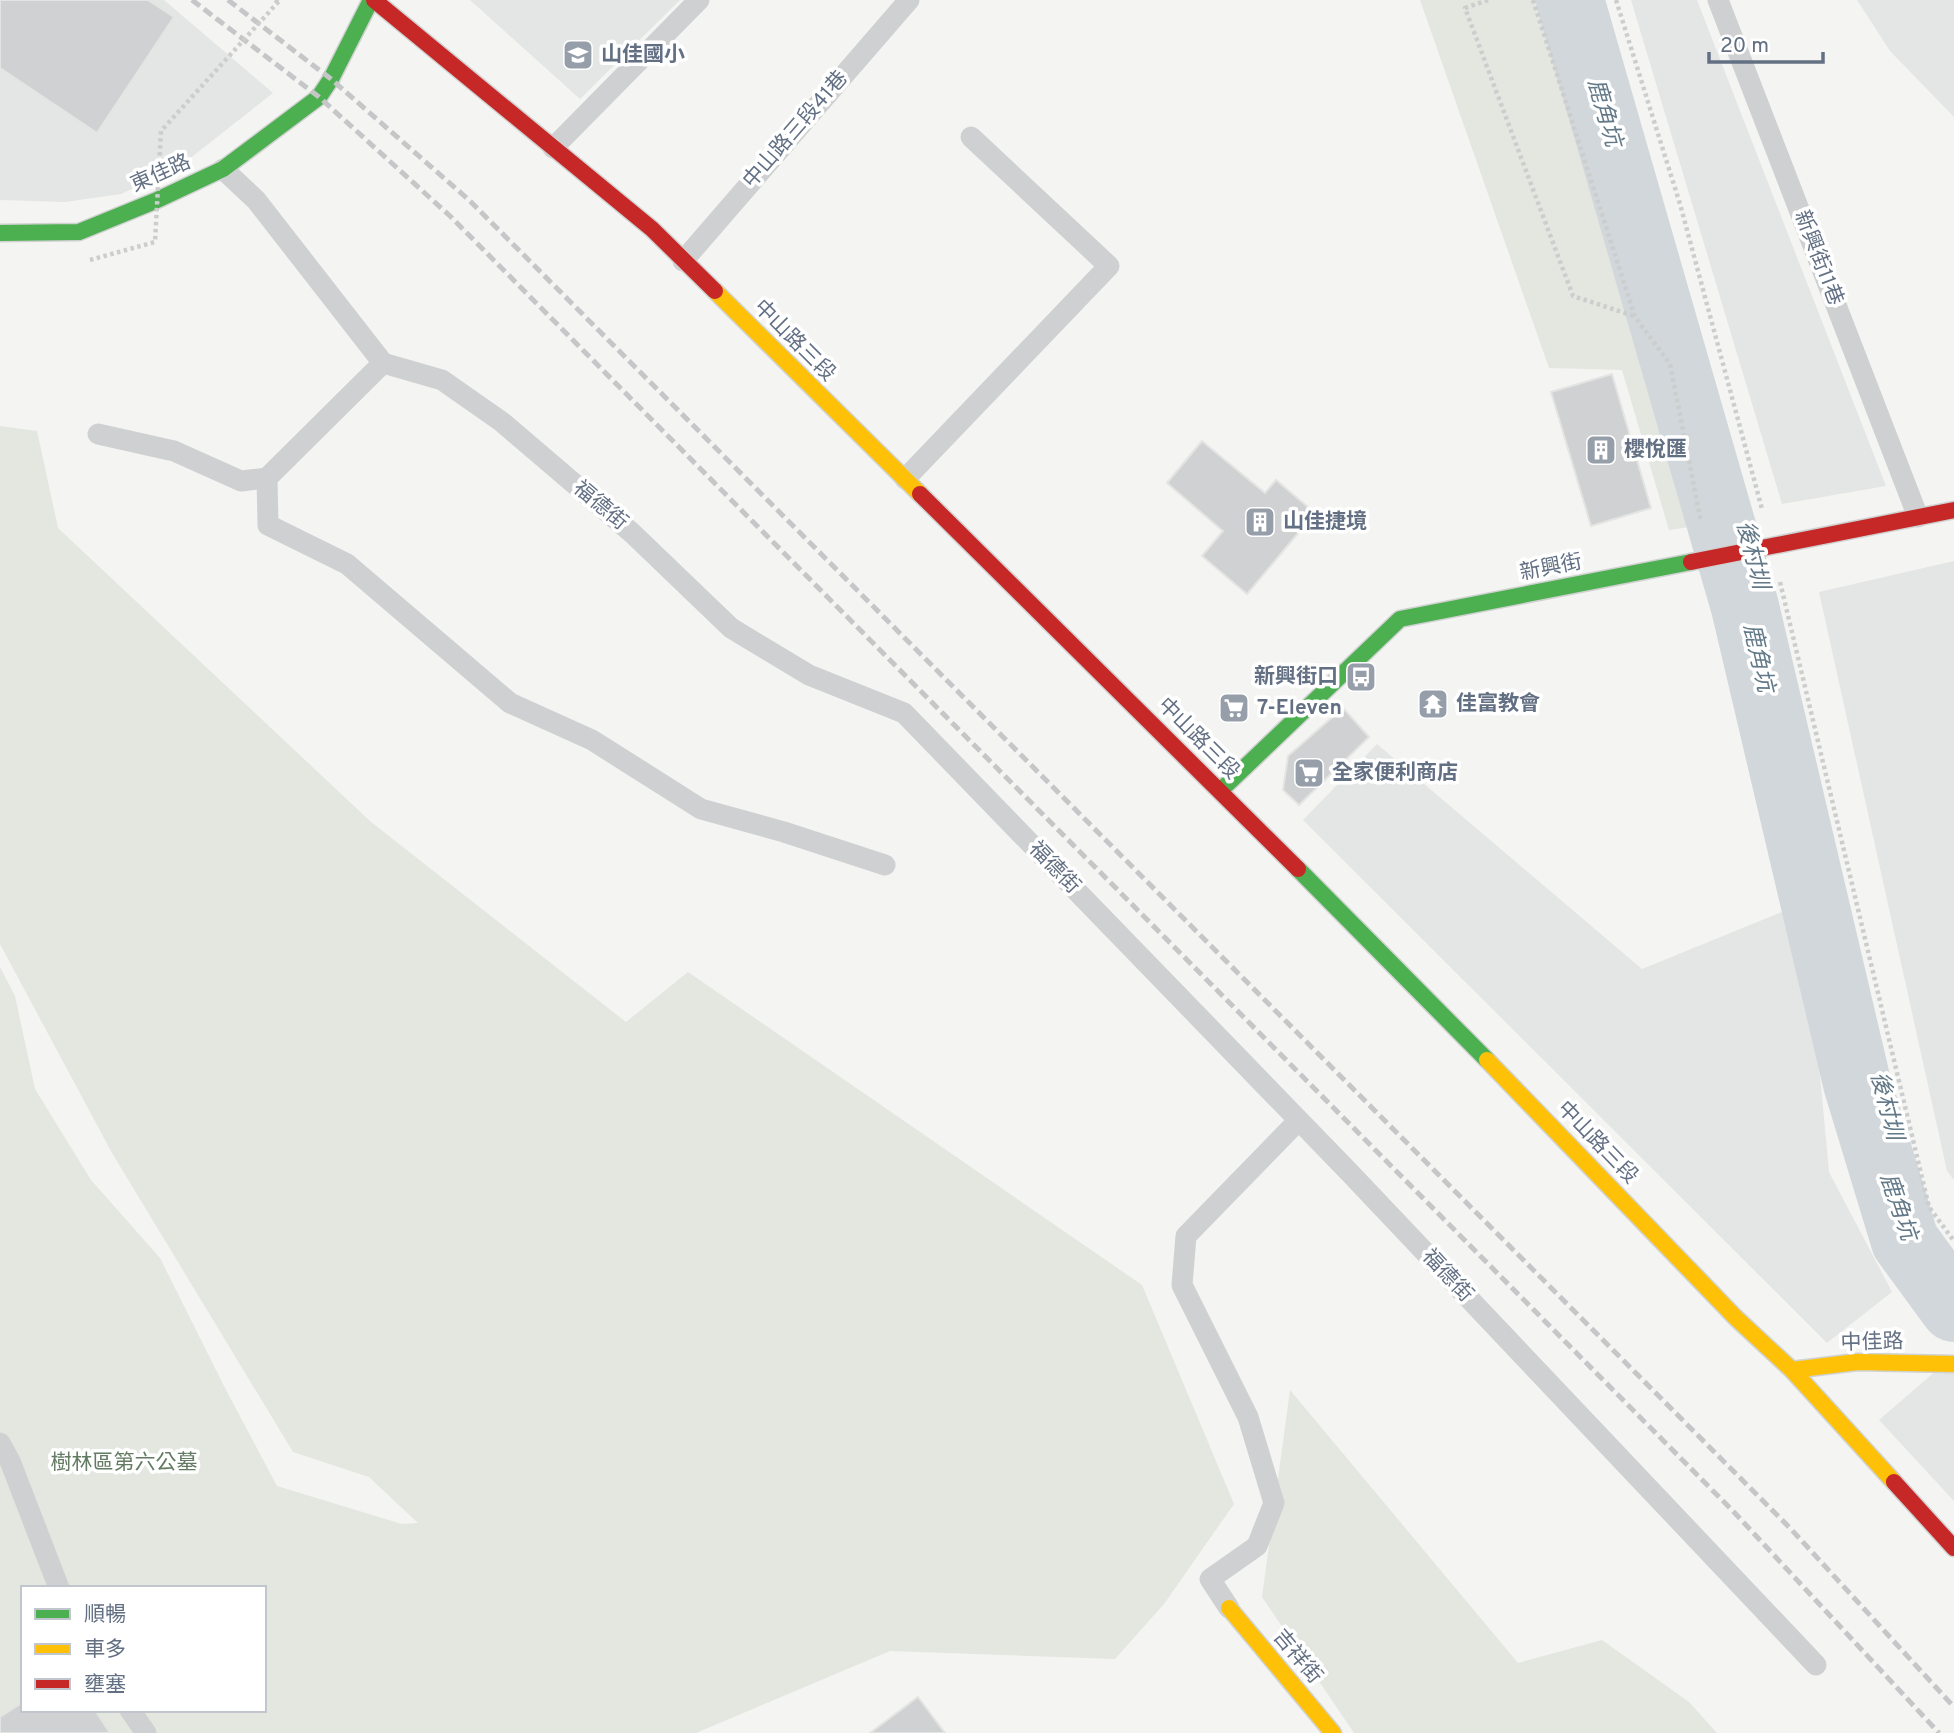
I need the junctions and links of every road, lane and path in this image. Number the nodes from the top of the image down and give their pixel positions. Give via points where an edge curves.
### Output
1 (372, 0) edge
2 (699, 0) edge
3 (909, 0) edge
4 (1488, 0) edge
5 (1533, 0) edge
6 (1616, 0) edge
7 (1718, 0) edge
8 (277, 1) edge
9 (971, 136) dead end
10 (553, 148) junction
11 (223, 169) junction
12 (0, 233) edge
13 (90, 260) dead end
14 (683, 261) junction
15 (1635, 317) junction
16 (383, 363) junction
17 (98, 434) dead end
18 (267, 478) junction
19 (905, 479) junction
20 (1954, 510) edge
21 (1918, 517) junction
22 (1772, 546) junction
23 (1708, 558) junction
24 (1221, 790) junction
25 (885, 865) dead end
26 (1298, 1121) junction
27 (1954, 1241) edge
28 (1954, 1364) edge
29 (1792, 1370) junction
30 (0, 1443) edge
31 (1954, 1548) edge
32 (58, 1586) edge
33 (1230, 1608) joint
34 (1816, 1665) dead end
35 (131, 1712) edge
36 (146, 1733) edge
37 (1333, 1733) edge

1 - 10 main road, 中山路三段
1 - 11 main road, 東佳路 via 319,97
2 - 10 lane
3 - 14 lane, 中山路三段41巷
4 - 15 path via 1465,8 1573,296
5 - 15 path
6 - 22 path via 1680,204
7 - 21 lane, 新興街11巷
8 - 13 path, bridge via 161,131 155,243
9 - 19 lane via 1108,266
10 - 14 main road, 中山路三段 via 652,229
11 - 12 main road, 東佳路 via 79,232
11 - 16 lane via 256,200
14 - 19 main road, 中山路三段
15 - 23 path via 1670,365
16 - 18 lane
16 - 26 lane, 福德街 via 442,380 502,422 632,533 731,628 809,675 904,713
17 - 18 lane via 174,451 241,481
18 - 25 lane via 268,525 347,564 510,703 592,740 701,809
19 - 24 main road, 中山路三段
20 - 21 main road, 新興街
21 - 22 main road, 新興街
22 - 23 main road, 新興街
22 - 27 path via 1928,1207
23 - 24 main road, 新興街 via 1400,619
24 - 29 main road, 中山路三段
26 - 33 lane via 1186,1236 1182,1285 1248,1417 1274,1503 1257,1546 1210,1579
26 - 34 lane, 福德街
28 - 29 main road, 中佳路 via 1857,1362
29 - 31 main road, 中山路三段
30 - 32 lane
33 - 37 main road, 吉祥街
35 - 36 lane

